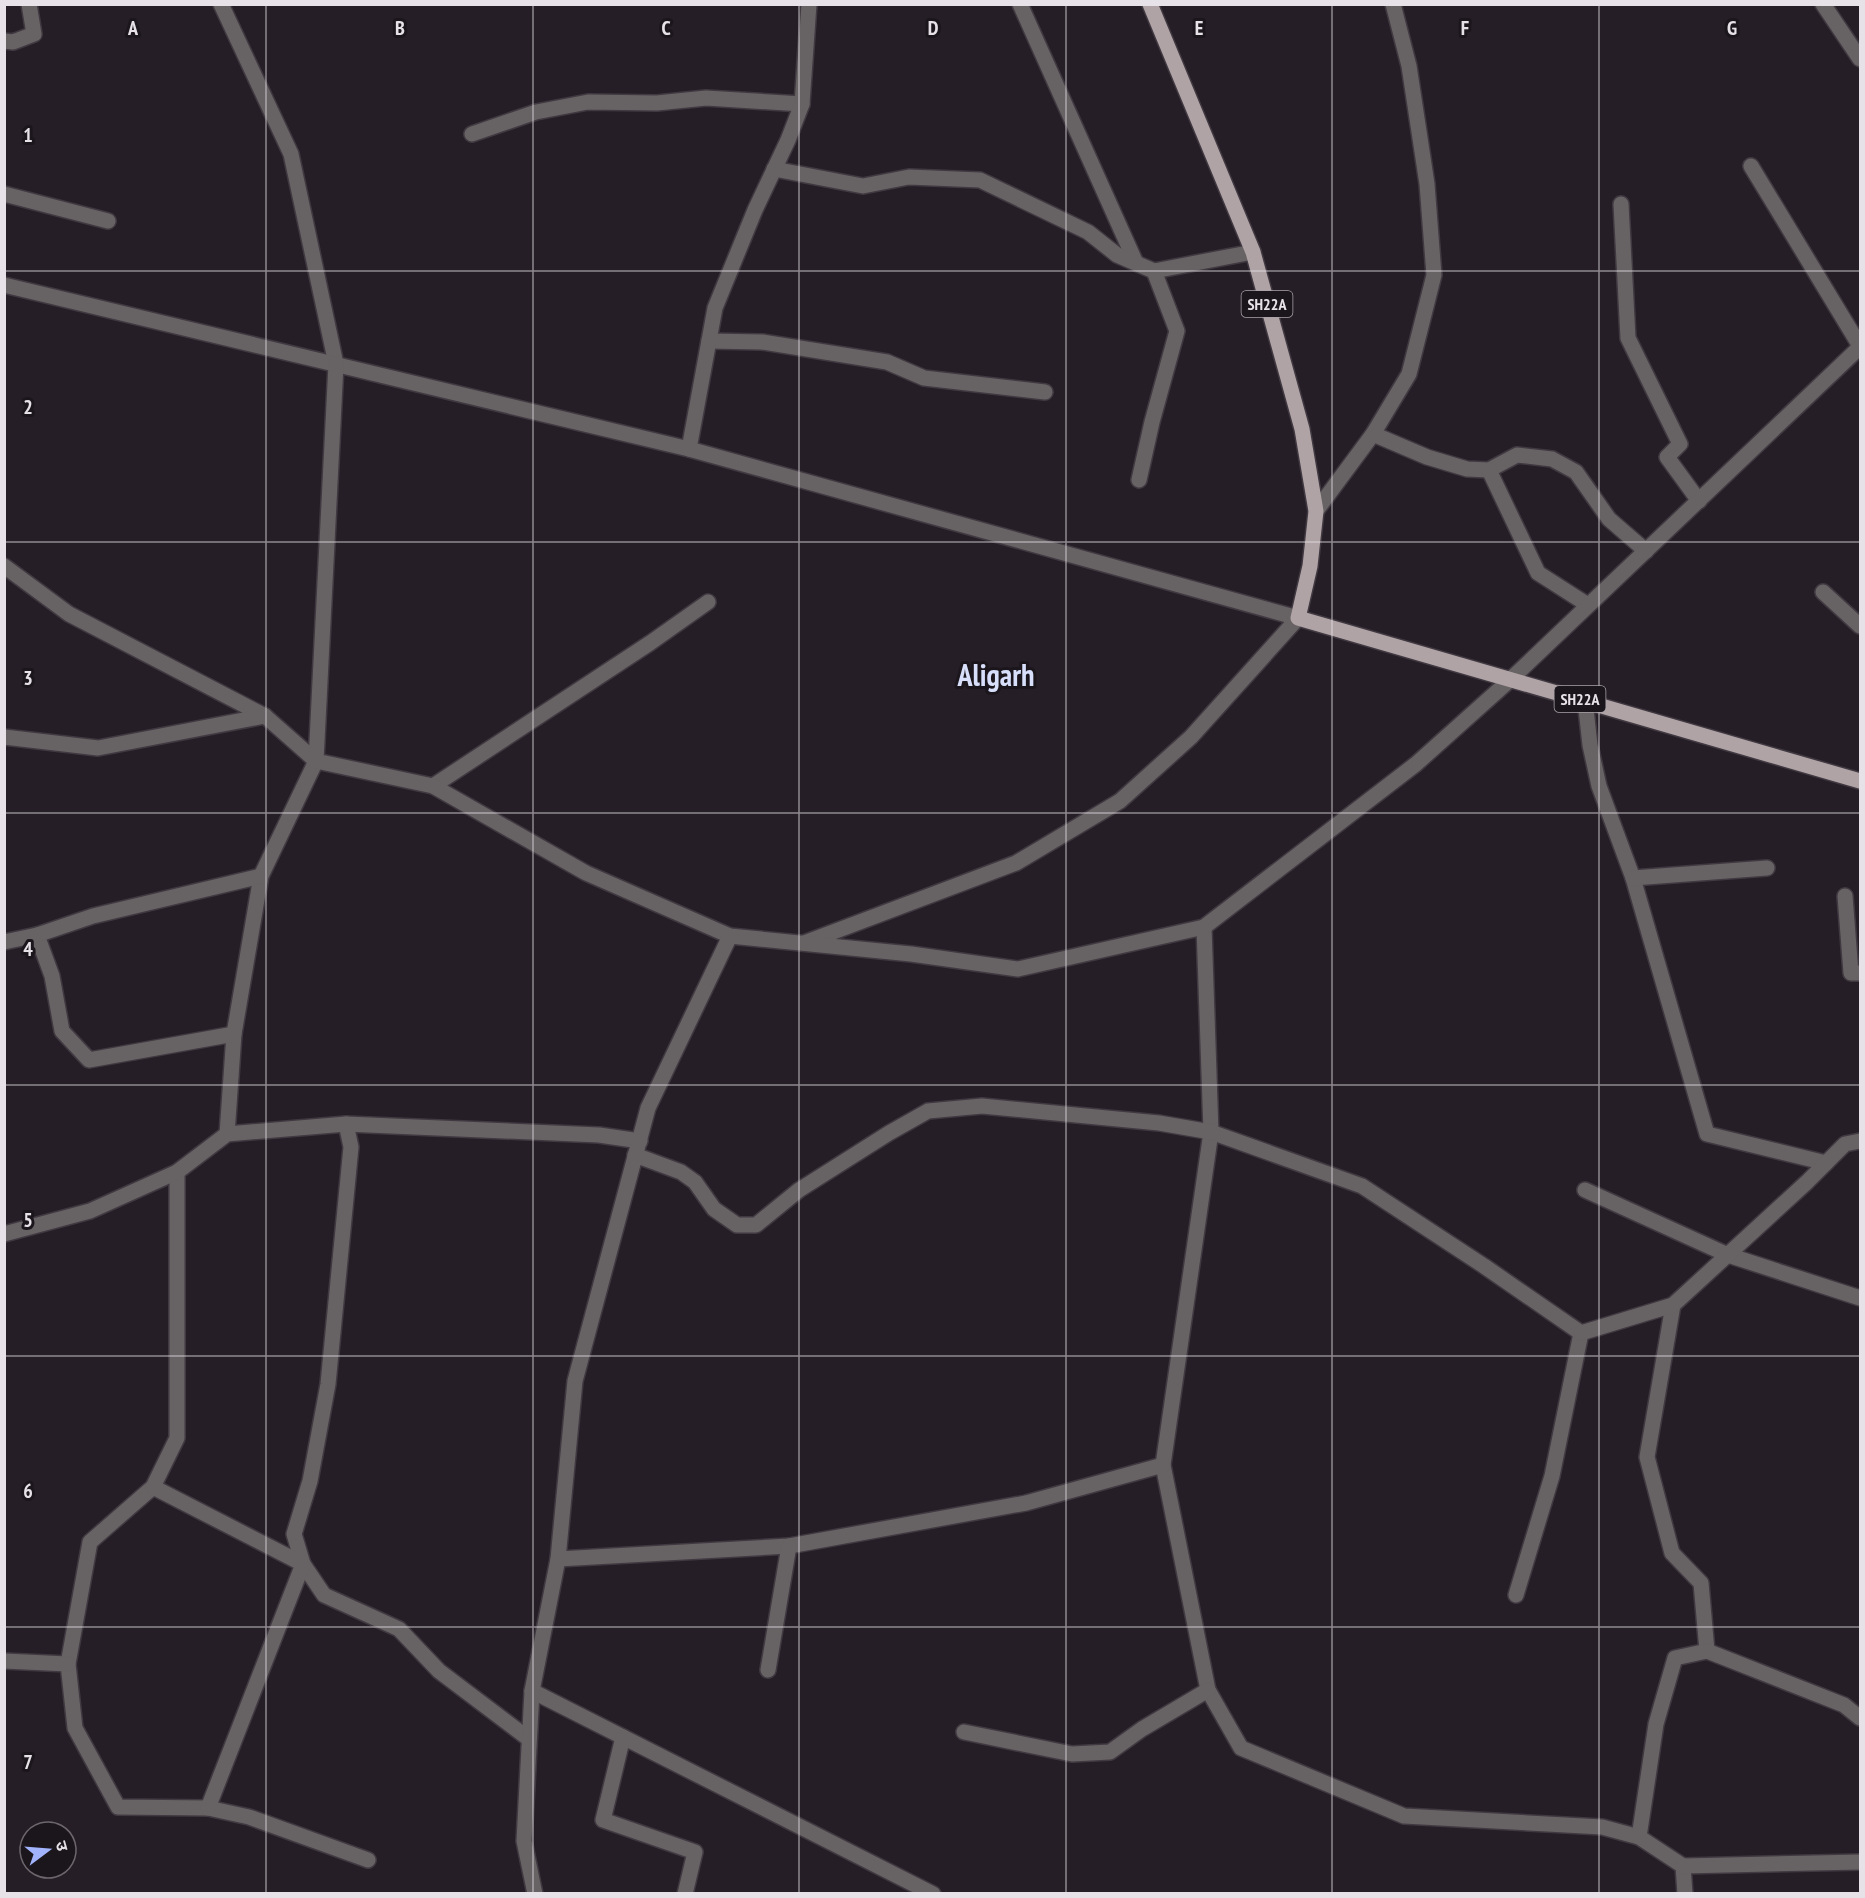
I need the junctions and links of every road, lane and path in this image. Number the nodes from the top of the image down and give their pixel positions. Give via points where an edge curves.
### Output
1 (29, 4) edge
2 (221, 4) edge
3 (810, 4) edge
4 (1020, 4) edge
5 (1150, 4) edge
6 (1393, 4) edge
7 (1823, 4) edge
8 (4, 41) edge
9 (1860, 59) edge
10 (802, 104) junction
11 (472, 134) dead end
12 (1751, 166) dead end
13 (774, 170) junction
14 (4, 194) edge
15 (1621, 204) dead end
16 (108, 221) dead end
17 (1253, 252) junction
18 (1136, 263) junction
19 (1154, 271) junction
20 (4, 285) edge
21 (710, 341) junction
22 (1860, 346) edge
23 (336, 364) junction
24 (1045, 392) dead end
25 (1373, 434) junction
26 (689, 449) junction
27 (1489, 470) junction
28 (1138, 480) dead end
29 (1699, 501) junction
30 (1316, 512) junction
31 (1646, 551) junction
32 (4, 566) edge
33 (1823, 592) dead end
34 (708, 602) dead end
35 (1588, 605) junction
36 (1298, 618) junction
37 (1860, 626) edge
38 (1511, 679) junction
39 (1585, 700) junction
40 (265, 716) junction
41 (4, 737) edge
42 (316, 761) junction
43 (1860, 781) edge
44 (433, 786) junction
45 (1767, 868) dead end
46 (261, 876) junction
47 (1633, 878) junction
48 (1845, 896) dead end
49 (1204, 927) junction
50 (37, 935) junction
51 (730, 936) junction
52 (4, 942) edge
53 (804, 943) junction
54 (1860, 972) edge
55 (234, 1034) junction
56 (346, 1124) junction
57 (1211, 1132) junction
58 (227, 1134) junction
59 (1860, 1141) edge
60 (638, 1148) junction
61 (1826, 1163) junction
62 (177, 1172) junction
63 (1584, 1190) dead end
64 (4, 1234) edge
65 (1728, 1255) junction
66 (1860, 1298) edge
67 (1673, 1305) junction
68 (1581, 1333) junction
69 (1163, 1466) junction
70 (153, 1488) junction
71 (789, 1546) junction
72 (558, 1559) junction
73 (303, 1564) junction
74 (1516, 1594) dead end
75 (1707, 1651) junction
76 (4, 1661) edge
77 (68, 1664) junction
78 (768, 1670) dead end
79 (1208, 1690) junction
80 (532, 1691) junction
81 (1860, 1718) edge
82 (963, 1732) dead end
83 (623, 1737) junction
84 (529, 1739) junction
85 (208, 1808) junction
86 (1639, 1837) junction
87 (368, 1860) dead end
88 (1860, 1862) edge
89 (1683, 1866) junction
90 (535, 1893) edge
91 (685, 1893) edge
92 (933, 1893) edge
93 (1685, 1893) edge

1 - 8 street via 34,34 13,42
2 - 23 street via 291,154
3 - 10 street
4 - 18 street
5 - 17 main road, SH22A
6 - 25 street via 1409,66 1427,184 1434,275 1409,374
7 - 9 street
10 - 11 street via 706,98 657,103 588,102 536,112
10 - 13 street
12 - 22 street
13 - 18 street via 863,186 909,177 980,180 1088,231 1117,255
13 - 21 street via 715,308
14 - 16 street
15 - 29 street via 1628,338 1680,444 1667,458
17 - 19 street
17 - 30 main road, SH22A via 1302,429
18 - 19 street
19 - 28 street via 1177,331
20 - 23 street
21 - 24 street via 762,342 887,362 924,378
21 - 26 street
22 - 29 street
23 - 26 street
23 - 42 street
25 - 27 street via 1427,457 1467,469
25 - 30 street
26 - 36 street
27 - 31 street via 1517,455 1552,459 1576,472 1610,519
27 - 35 street via 1538,573
29 - 31 street
30 - 36 main road, SH22A via 1310,566
31 - 35 street
32 - 40 street via 69,614
33 - 37 street
34 - 44 street
35 - 38 street
36 - 38 main road, SH22A
36 - 53 street via 1191,737 1120,801 1016,863
38 - 39 main road, SH22A
38 - 49 street via 1416,764
39 - 43 main road, SH22A
39 - 47 street via 1599,786
40 - 41 street via 98,748
40 - 42 street
42 - 44 street
42 - 46 street
44 - 51 street via 586,873
45 - 47 street
46 - 50 street via 93,916
46 - 55 street
47 - 61 street via 1707,1134
48 - 54 street via 1851,973
49 - 53 street via 1018,969
49 - 57 street
50 - 52 street
50 - 55 street via 52,976 62,1031 89,1060
51 - 53 street
51 - 60 street via 648,1108
55 - 58 street
56 - 58 street
56 - 60 street via 599,1135
56 - 73 street via 351,1147 328,1384 310,1481 294,1534
57 - 60 street via 1159,1123 982,1106 928,1111 799,1190 756,1225 737,1226 714,1209 695,1182
57 - 68 street via 1362,1186
57 - 69 street
58 - 62 street
59 - 61 street via 1845,1144
60 - 72 street via 575,1381
61 - 65 street
62 - 64 street via 90,1211
62 - 70 street via 177,1438
63 - 65 street
65 - 66 street
65 - 67 street
67 - 68 street
67 - 75 street via 1647,1457 1672,1552 1701,1582
68 - 74 street via 1552,1476
69 - 71 street via 1026,1503
69 - 79 street
70 - 73 street
70 - 77 street via 90,1542
71 - 72 street
71 - 78 street
72 - 80 street
73 - 84 street via 324,1594 399,1629 439,1671
73 - 85 street
75 - 81 street via 1844,1705
75 - 86 street via 1674,1658 1656,1724
76 - 77 street
77 - 85 street via 75,1728 118,1807
79 - 82 street via 1110,1752 1072,1754
79 - 86 street via 1241,1748 1404,1816 1602,1827
80 - 83 street
80 - 84 street
83 - 91 street via 603,1820 695,1852
83 - 92 street
84 - 90 street via 524,1841
85 - 87 street via 249,1817
86 - 89 street
88 - 89 street
89 - 93 street

